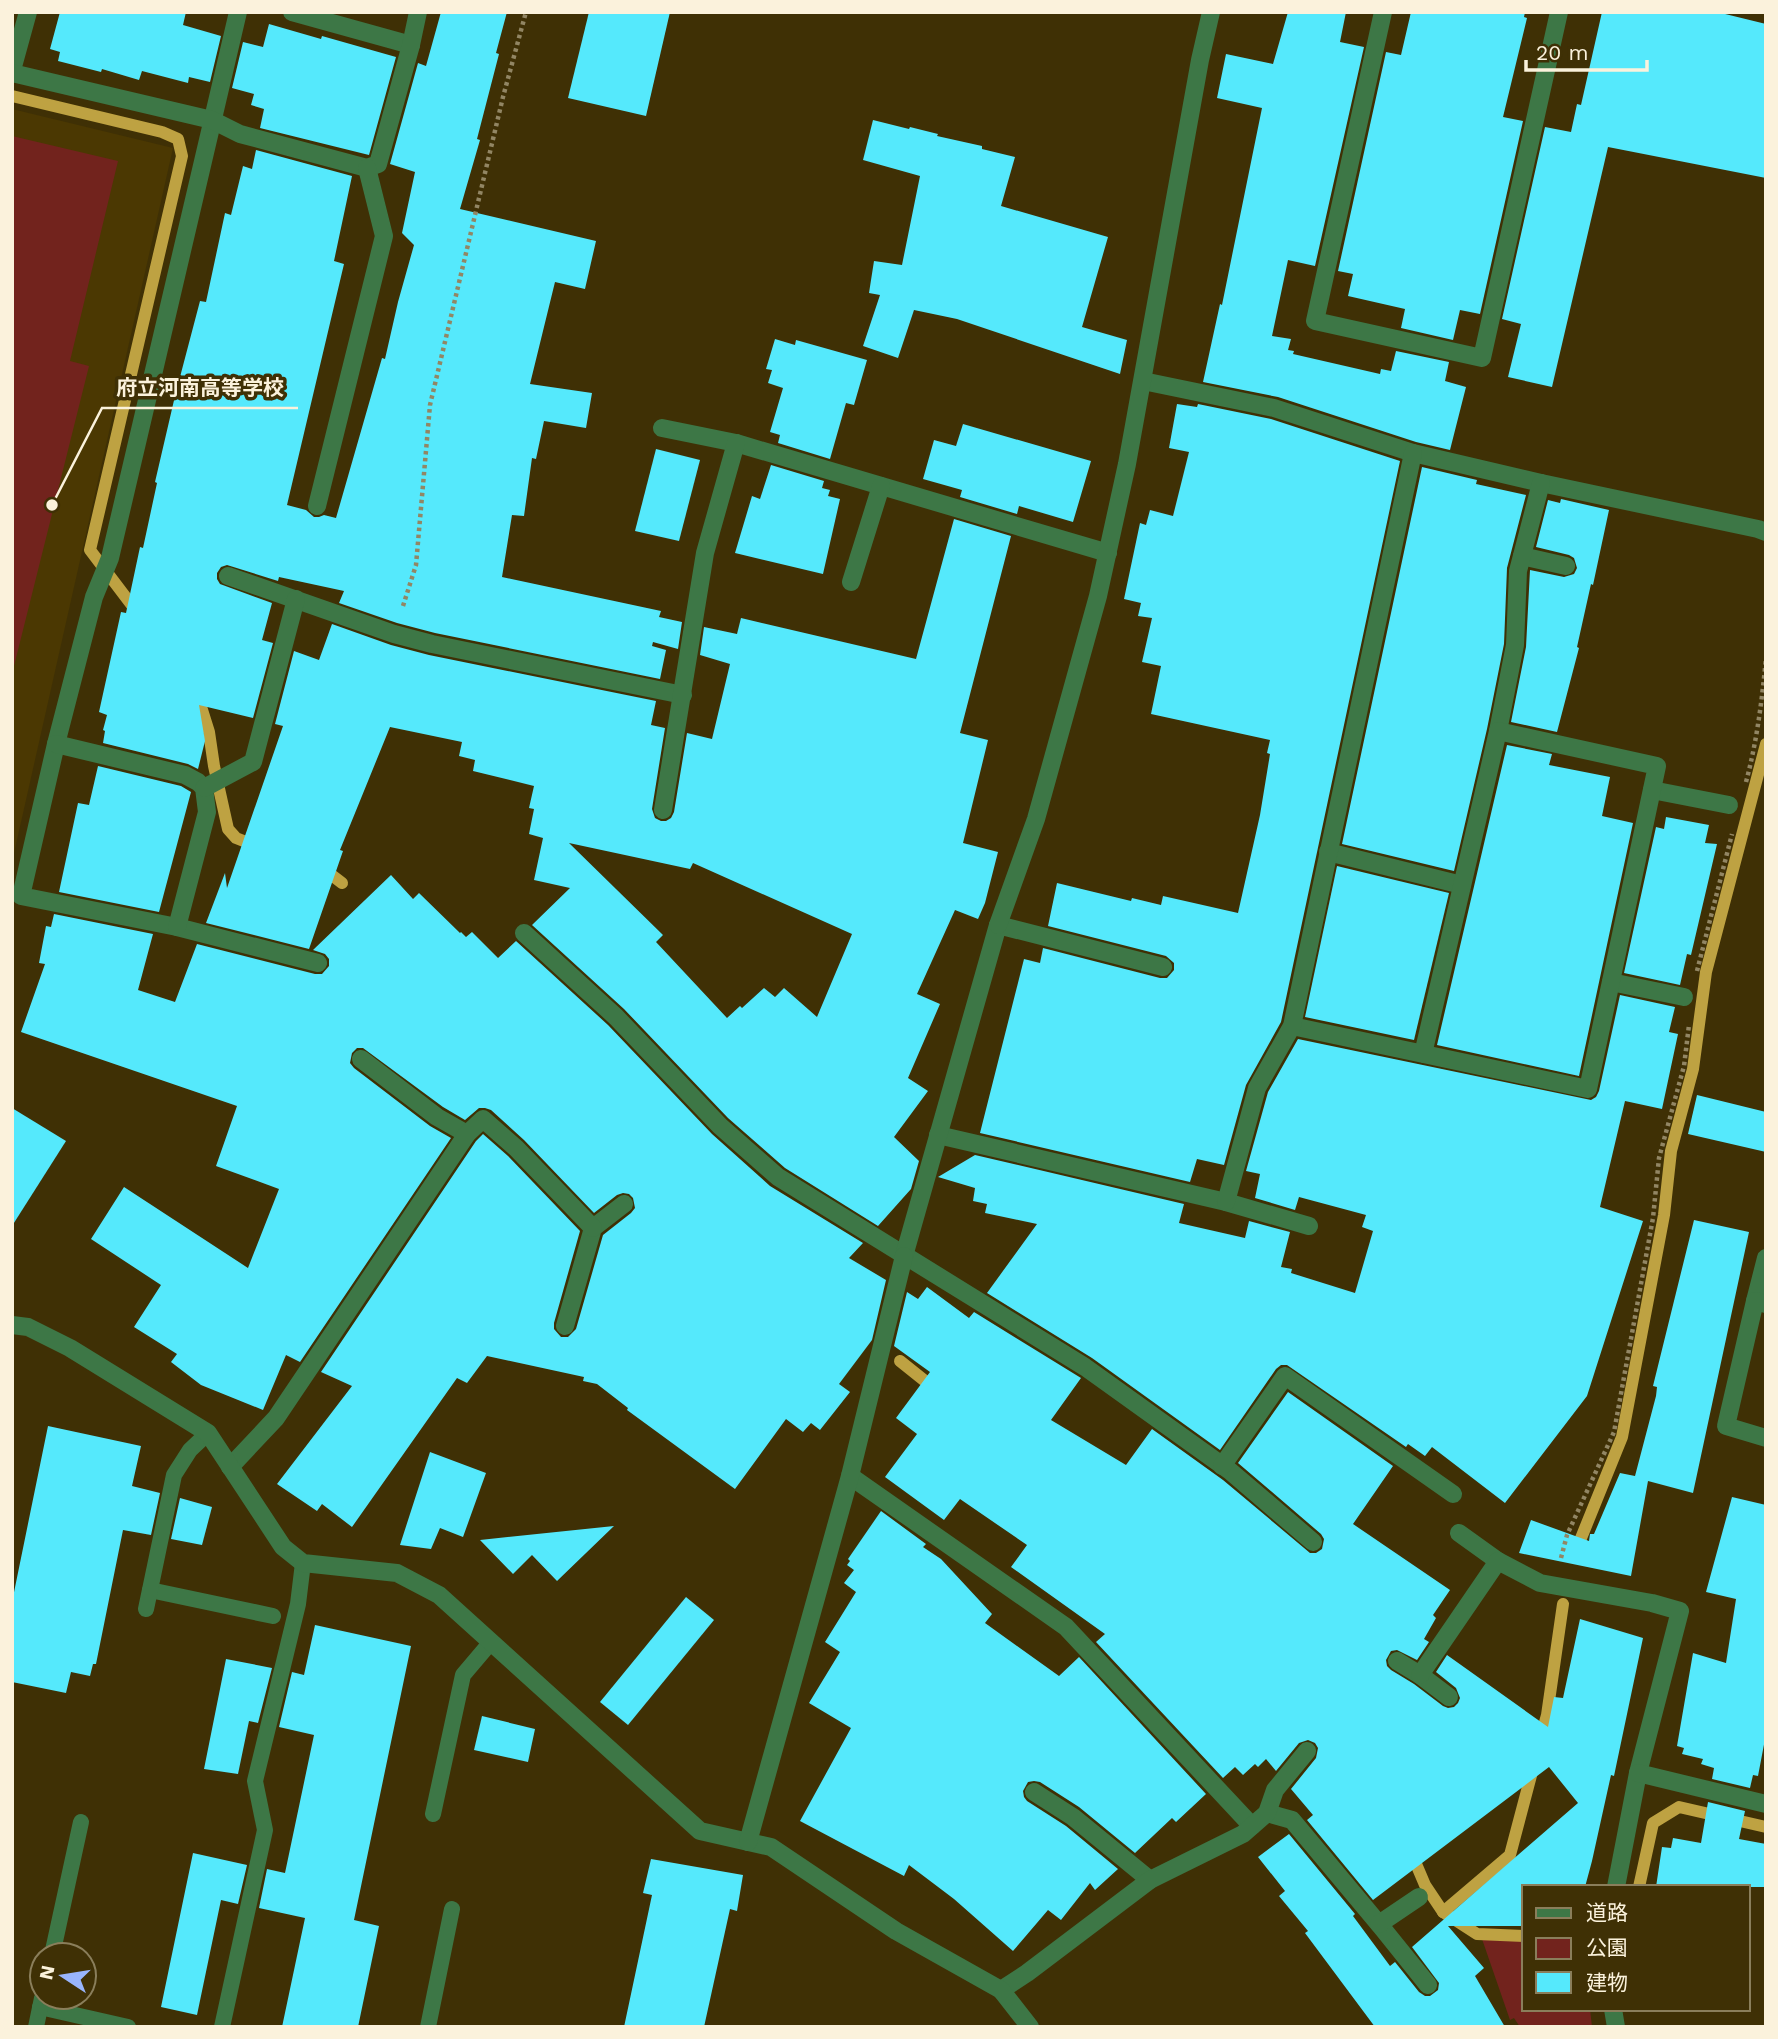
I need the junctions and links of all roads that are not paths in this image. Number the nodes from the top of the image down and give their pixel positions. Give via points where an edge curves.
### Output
1 (28, 12) edge
2 (238, 12) edge
3 (292, 12) edge
4 (418, 12) edge
5 (1211, 12) edge
6 (1384, 12) edge
7 (1559, 12) edge
8 (411, 46) junction
9 (12, 72) edge
10 (212, 120) junction
11 (366, 168) junction
12 (1143, 381) junction
13 (662, 428) dead end
14 (736, 443) junction
15 (1413, 453) junction
16 (1541, 483) junction
17 (881, 486) junction
18 (317, 506) dead end
19 (1766, 532) edge
20 (1108, 553) junction
21 (1522, 555) junction
22 (1566, 566) dead end
23 (228, 576) dead end
24 (850, 582) dead end
25 (296, 599) junction
26 (683, 695) junction
27 (1497, 731) junction
28 (56, 744) junction
29 (213, 783) junction
30 (1652, 790) junction
31 (1736, 799) road end
32 (663, 810) dead end
33 (1328, 852) junction
34 (1462, 885) junction
35 (998, 925) junction
36 (177, 927) junction
37 (524, 933) dead end
38 (318, 963) dead end
39 (1163, 967) dead end
40 (1611, 982) junction
41 (1687, 1005) road end
42 (1292, 1026) junction
43 (1423, 1054) junction
44 (361, 1059) dead end
45 (467, 1134) junction
46 (938, 1135) junction
47 (1226, 1202) junction
48 (624, 1203) dead end
49 (1309, 1226) dead end
50 (593, 1228) junction
51 (904, 1256) junction
52 (1766, 1258) edge
53 (1760, 1303) edge
54 (12, 1325) edge
55 (565, 1326) dead end
56 (208, 1433) junction
57 (1766, 1438) edge
58 (1222, 1466) junction
59 (230, 1467) junction
60 (850, 1476) junction
61 (1453, 1494) dead end
62 (1459, 1533) dead end
63 (1313, 1542) dead end
64 (1499, 1561) junction
65 (303, 1563) junction
66 (150, 1590) junction
67 (146, 1609) dead end
68 (272, 1616) dead end
69 (491, 1642) junction
70 (1397, 1661) dead end
71 (1420, 1675) junction
72 (1449, 1697) dead end
73 (1307, 1751) dead end
74 (1639, 1773) junction
75 (1034, 1792) dead end
76 (1766, 1804) edge
77 (1267, 1813) junction
78 (433, 1814) dead end
79 (81, 1822) dead end
80 (1252, 1826) junction
81 (748, 1842) junction
82 (1150, 1880) junction
83 (1616, 1885) edge
84 (1419, 1897) dead end
85 (452, 1909) dead end
86 (1379, 1924) junction
87 (55, 1941) edge
88 (1428, 1985) dead end
89 (1001, 1990) junction
90 (72, 2011) edge
91 (128, 2027) edge
92 (222, 2027) edge
93 (428, 2027) edge
94 (1030, 2027) edge

1 - 9 street
2 - 10 street
3 - 8 street
4 - 8 street
5 - 12 street
6 - 7 street via 1315,321 1482,358
8 - 11 street via 378,164
9 - 10 street
10 - 11 street via 240,134
10 - 28 street via 110,558 94,597
11 - 18 street via 384,236
12 - 15 street via 1274,408
12 - 20 street
13 - 14 street
14 - 17 street
14 - 26 street via 705,553
15 - 16 street
15 - 33 street
16 - 19 street
16 - 21 street
17 - 20 street
17 - 24 street
20 - 35 street via 1036,819
21 - 22 street
21 - 27 street via 1515,645
23 - 25 street
25 - 26 street via 432,644
25 - 29 street via 253,762
26 - 32 street
27 - 30 street via 1657,766
27 - 34 street
28 - 29 street
28 - 36 street via 21,896
29 - 36 street
30 - 31 street
30 - 40 street
33 - 34 street
33 - 42 street
34 - 43 street
35 - 39 street
35 - 46 street
36 - 38 street
37 - 51 street via 617,1017 720,1126 778,1177
40 - 41 street
40 - 43 street via 1588,1089
42 - 43 street
42 - 47 street via 1257,1088
44 - 45 street
45 - 50 street via 483,1119
45 - 59 street via 276,1418
46 - 47 street
46 - 51 street
47 - 49 street
48 - 50 street
50 - 55 street
51 - 58 street via 1085,1367
51 - 60 street
52 - 53 street
53 - 57 street via 1726,1426
54 - 56 street via 28,1327 70,1348
56 - 59 street
56 - 66 lane via 174,1475
58 - 61 street via 1285,1376
58 - 63 street
59 - 65 street via 283,1547
60 - 80 street via 1066,1627
60 - 81 street
62 - 64 street
64 - 71 street
64 - 74 street via 1540,1583 1680,1611
65 - 69 street via 397,1573 439,1595
65 - 92 lane via 299,1604 255,1781 265,1830
66 - 67 lane
66 - 68 lane
69 - 78 lane via 463,1675
69 - 81 street via 700,1831
70 - 71 street
71 - 72 street
73 - 77 street via 1275,1790
74 - 76 street
74 - 83 street
75 - 82 street via 1073,1817
77 - 80 street
77 - 86 street via 1292,1820
79 - 87 lane
80 - 82 street via 1243,1835
81 - 89 street via 771,1847 896,1931
82 - 89 street
84 - 86 street
85 - 93 lane
86 - 88 street
89 - 94 street
90 - 91 lane

